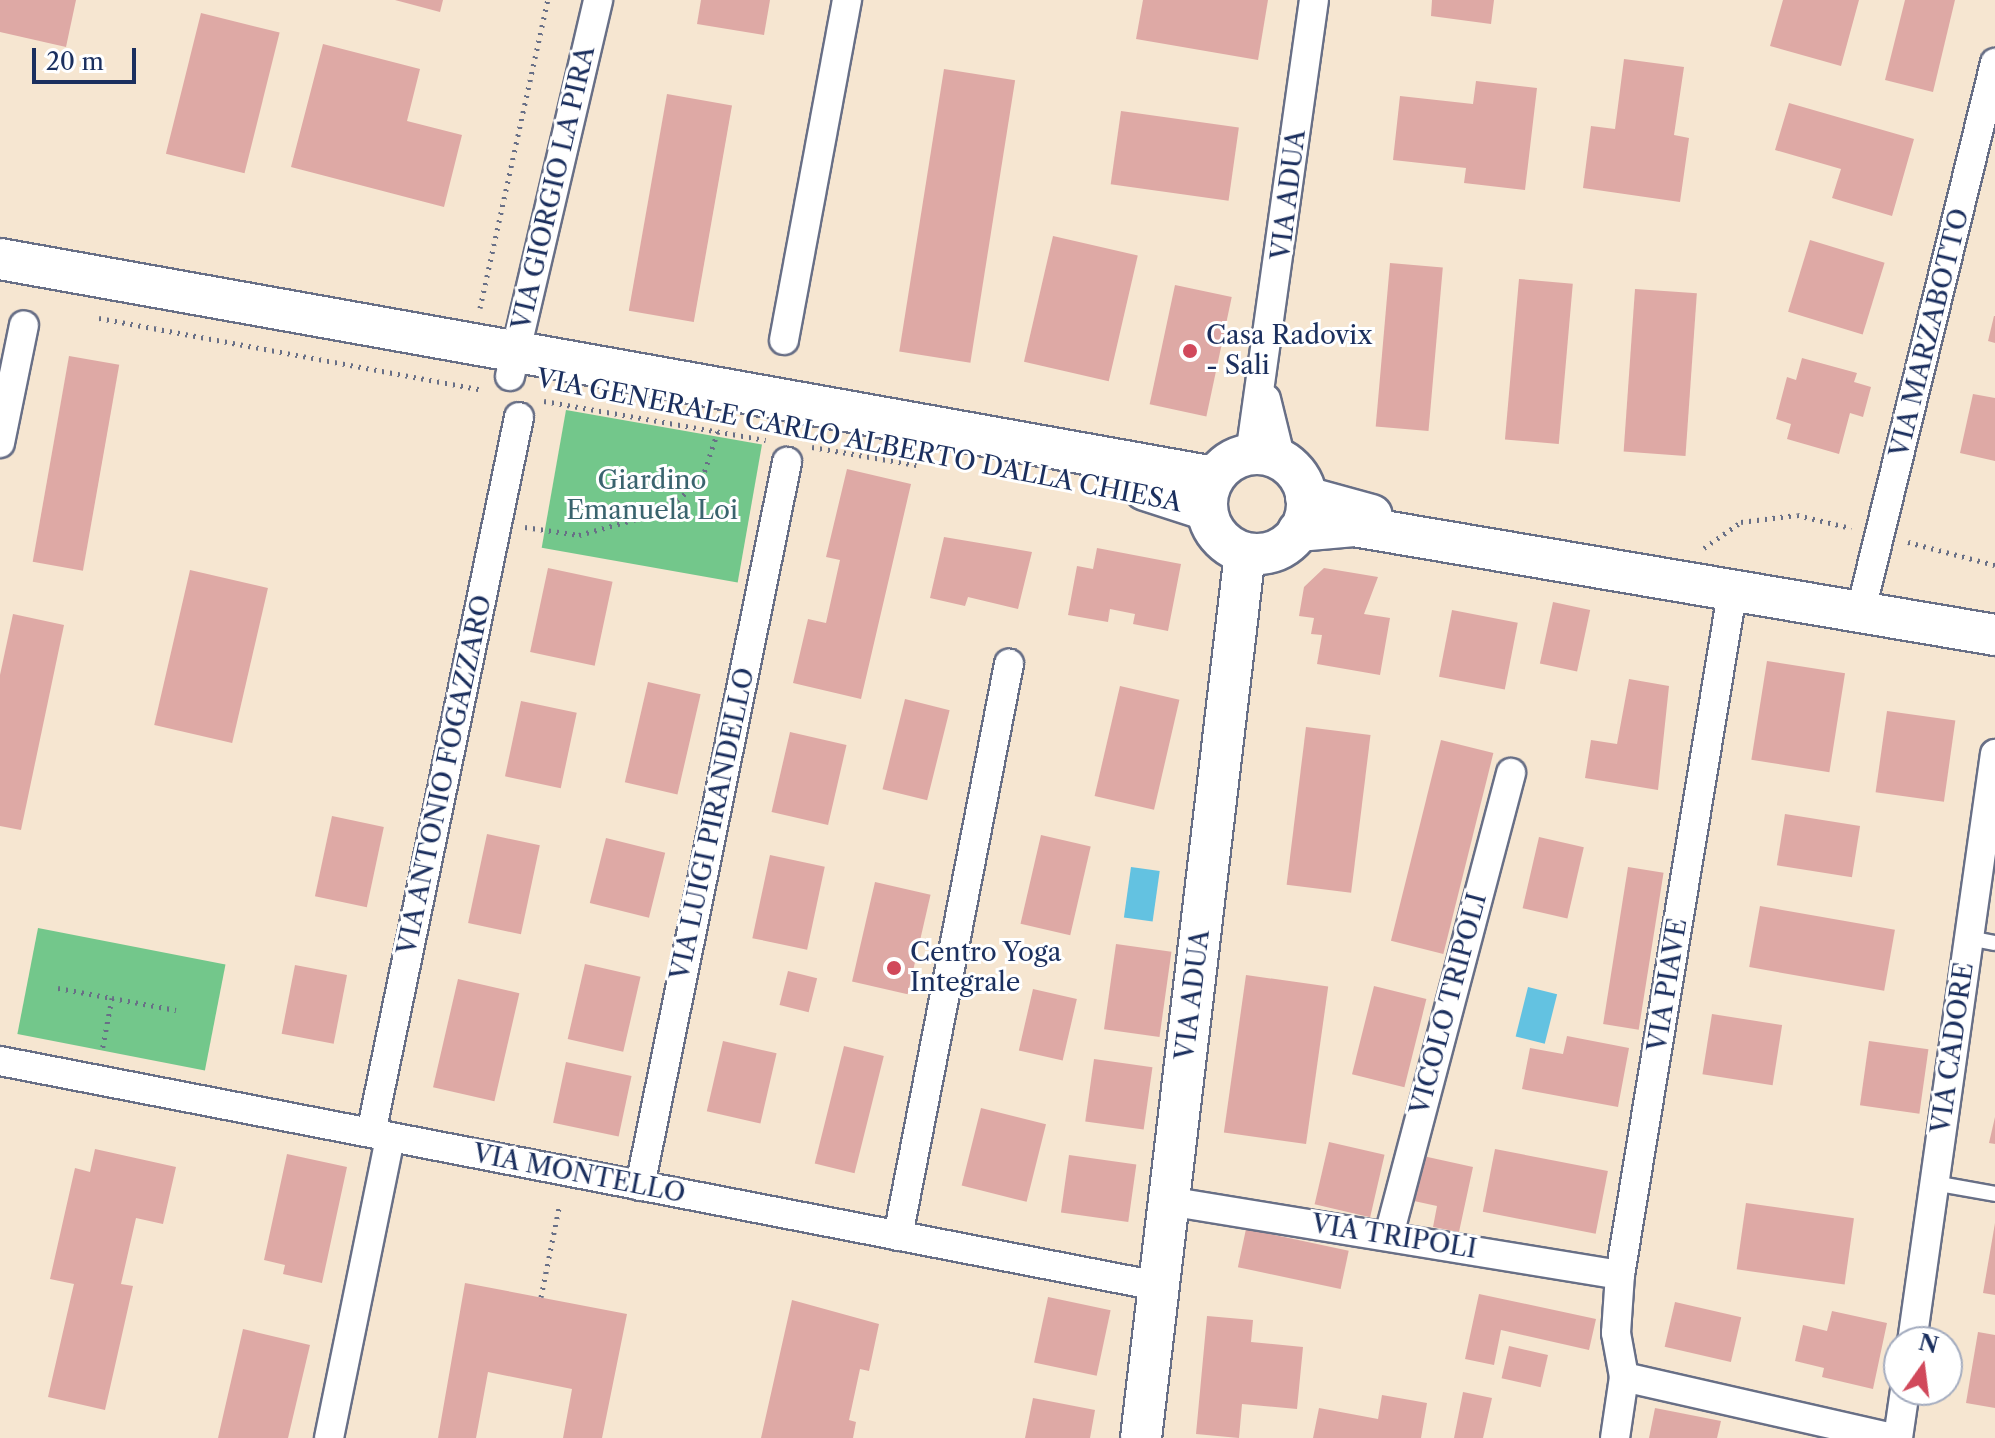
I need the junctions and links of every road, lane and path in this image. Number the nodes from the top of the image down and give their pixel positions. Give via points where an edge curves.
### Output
1 (548, 0) edge
2 (598, 0) edge
3 (847, 0) edge
4 (1314, 0) edge
5 (1995, 63) edge
6 (0, 259) edge
7 (0, 281) edge
8 (83, 315) dead end
9 (478, 318) dead end
10 (24, 325) dead end
11 (784, 340) dead end
12 (513, 364) junction
13 (448, 384) dead end
14 (519, 417) dead end
15 (718, 431) dead end
16 (0, 443) edge
17 (1265, 458) junction
18 (787, 462) dead end
19 (1211, 494) junction
20 (1302, 514) junction
21 (545, 530) dead end
22 (1881, 535) junction
23 (1245, 553) junction
24 (1701, 556) dead end
25 (1995, 565) edge
26 (1732, 593) junction
27 (1863, 602) junction
28 (1995, 628) edge
29 (1995, 635) edge
30 (1009, 664) dead end
31 (1995, 754) edge
32 (1511, 773) dead end
33 (1982, 940) edge
34 (58, 988) dead end
35 (112, 998) junction
36 (176, 1010) dead end
37 (100, 1059) dead end
38 (0, 1061) edge
39 (381, 1135) junction
40 (1934, 1183) junction
41 (640, 1186) junction
42 (1995, 1194) edge
43 (1168, 1201) junction
44 (559, 1208) dead end
45 (1389, 1235) junction
46 (898, 1236) junction
47 (1620, 1275) junction
48 (1158, 1286) junction
49 (541, 1297) dead end
50 (1914, 1326) edge
51 (1624, 1377) junction
52 (1902, 1406) edge
53 (329, 1438) edge
54 (1141, 1438) edge
55 (1615, 1438) edge
56 (1895, 1438) edge

1 - 9 path
2 - 12 street, VIA GIORGIO LA PIRA
3 - 11 street
4 - 17 street, VIA ADUA via 1264,390
5 - 22 street, VIA MARZABOTTO
6 - 12 street
7 - 12 street
8 - 13 path
10 - 16 street
12 - 19 street, VIA GENERALE CARLO ALBERTO DALLA CHIESA
14 - 39 street, VIA ANTONIO FOGAZZARO
15 - 21 path via 702,479 665,511 579,535
17 - 19 street
17 - 20 street
18 - 41 street, VIA LUIGI PIRANDELLO
19 - 23 street via 1217,535
20 - 23 street via 1276,550
20 - 26 street
20 - 27 street via 1356,513
22 - 24 path via 1797,515 1741,522
22 - 25 path
22 - 27 street, VIA MARZABOTTO
23 - 43 street, VIA ADUA
26 - 29 street
26 - 47 street, VIA PIAVE
27 - 28 street
30 - 46 street
31 - 33 street, VIA CADORE
32 - 45 street, VICOLO TRIPOLI
33 - 40 street, VIA CADORE
34 - 35 path
35 - 36 path
35 - 37 path
38 - 39 street, VIA MONTELLO
39 - 41 street, VIA MONTELLO
39 - 53 street, VIA ANTONIO FOGAZZARO
40 - 42 lane
40 - 50 street, VIA CADORE
41 - 46 street, VIA MONTELLO
43 - 45 street, VIA TRIPOLI
43 - 48 street, VIA ADUA
44 - 49 path
45 - 47 street, VIA TRIPOLI
46 - 48 street, VIA MONTELLO
47 - 51 street, VIA PIAVE via 1616,1333
48 - 54 street, VIA ADUA
51 - 55 street, VIA PIAVE
51 - 56 street
52 - 56 street

